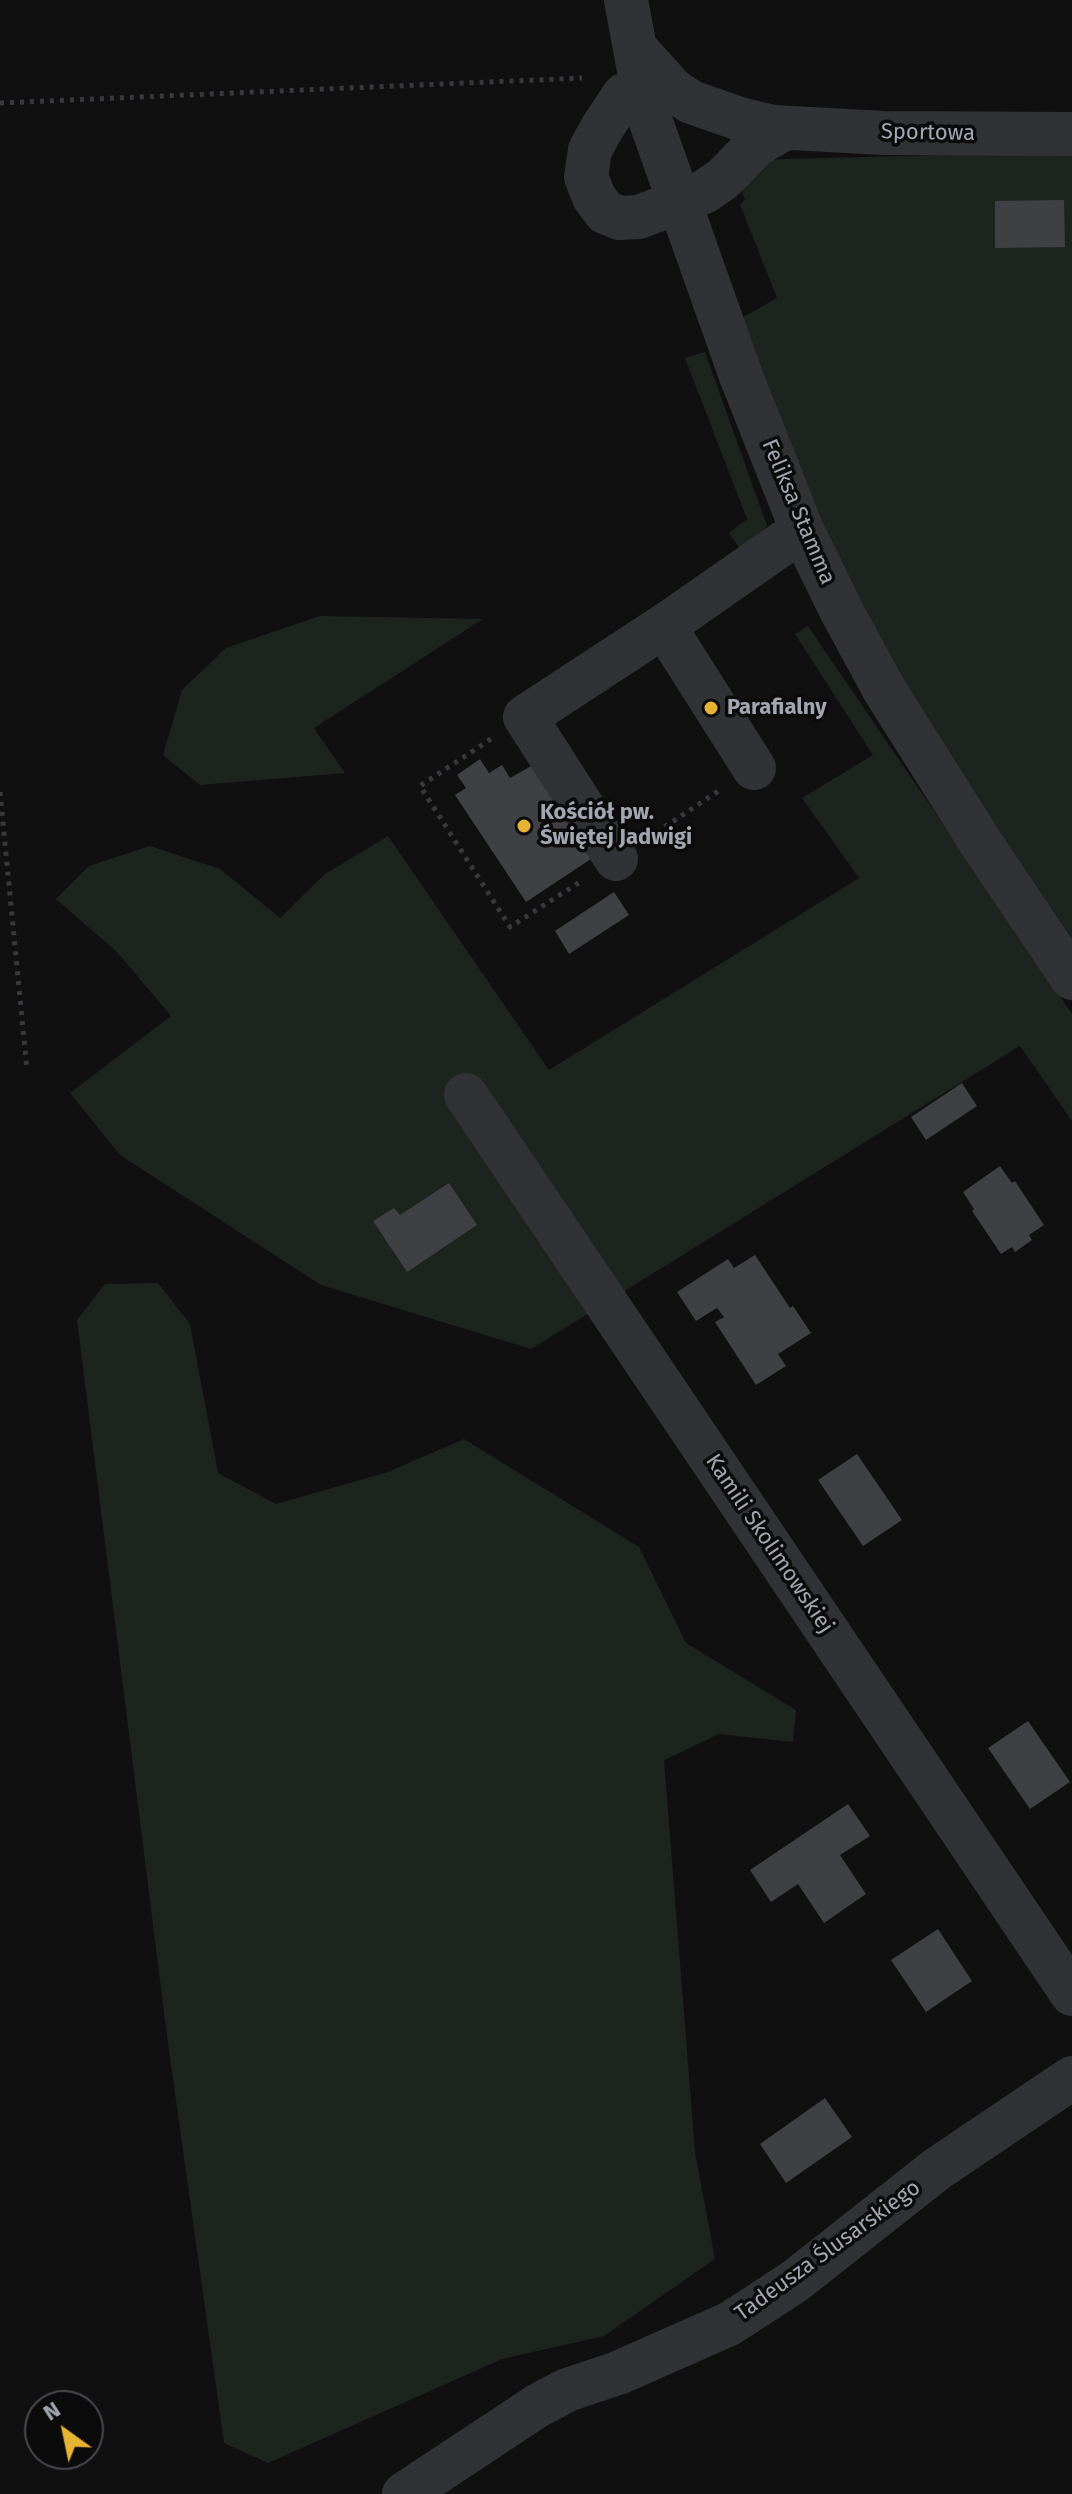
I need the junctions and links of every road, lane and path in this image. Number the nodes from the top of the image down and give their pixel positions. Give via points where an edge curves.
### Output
1 (626, 0) edge
2 (635, 48) junction
3 (582, 78) dead end
4 (624, 95) dead end
5 (0, 103) edge
6 (785, 128) junction
7 (1072, 134) edge
8 (680, 203) junction
9 (802, 530) junction
10 (664, 626) junction
11 (754, 768) dead end
12 (0, 792) edge
13 (616, 859) dead end
14 (1072, 978) edge
15 (27, 1070) dead end
16 (466, 1095) dead end
17 (1072, 1994) edge
18 (1072, 2078) edge
19 (404, 2494) edge

1 - 2 street, Feliksa Stamma
2 - 6 street, Sportowa via 691,102
2 - 8 street, Feliksa Stamma via 646,108
3 - 5 path
4 - 8 street via 590,150 586,177 594,197 605,212 620,218
6 - 7 street, Sportowa
6 - 8 street via 756,145 723,179
8 - 9 street, Feliksa Stamma
9 - 10 street
9 - 14 street, Feliksa Stamma via 885,691
10 - 11 street
10 - 13 street via 525,717
12 - 15 path
16 - 17 street, Kamili Skolimowskiej
18 - 19 street, Tadeusza Ślusarskiego via 937,2169 795,2281 729,2324 537,2406

